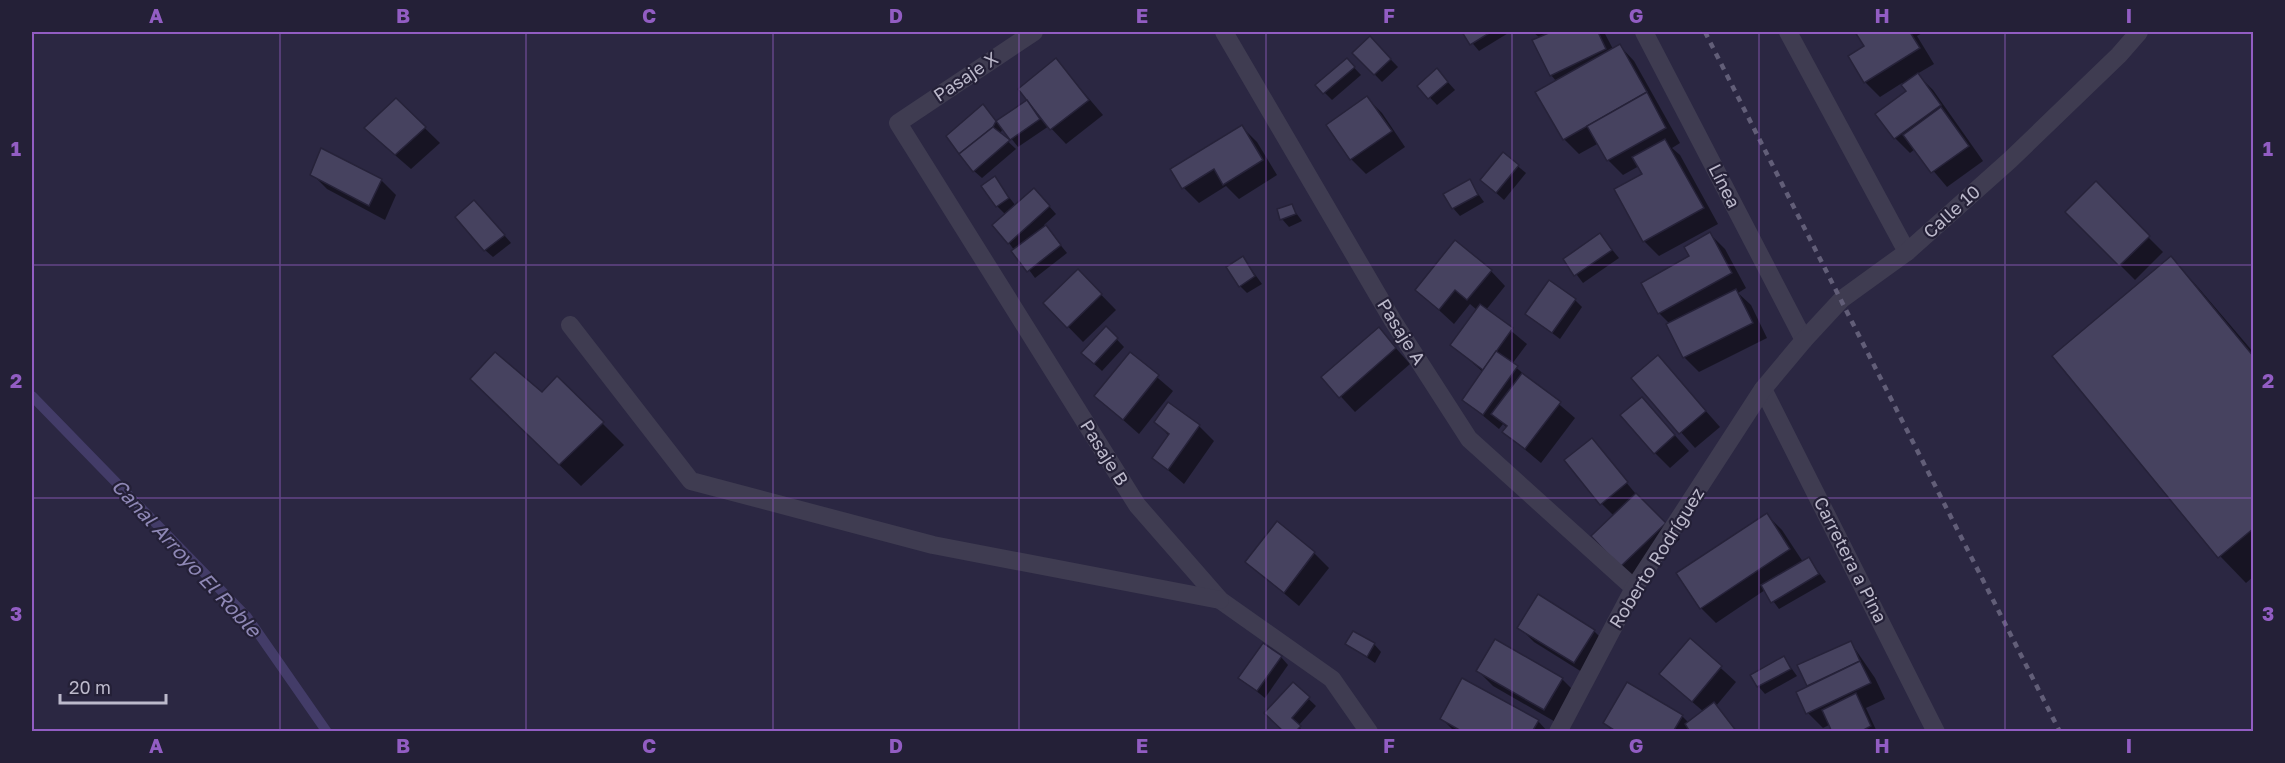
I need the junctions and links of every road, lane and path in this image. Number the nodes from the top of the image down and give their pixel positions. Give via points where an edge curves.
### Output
1 (1034, 32) edge
2 (1224, 32) edge
3 (1644, 32) edge
4 (1788, 32) edge
5 (2139, 32) edge
6 (898, 123) joint
7 (1907, 252) junction
8 (570, 325) dead end
9 (1804, 340) junction
10 (1763, 389) junction
11 (1634, 588) junction
12 (1220, 600) junction
13 (1369, 732) edge
14 (1558, 732) edge
15 (1936, 732) edge

1 - 6 street, Pasaje X
2 - 11 street, Pasaje A via 1393,321 1469,439
3 - 9 street, Línea
4 - 7 street
5 - 7 street, Calle 10 via 2018,152
6 - 12 street, Pasaje B via 1137,505
7 - 9 street, Calle 10 via 1842,299
8 - 12 street via 691,482 933,545
9 - 10 street, Calle 10
10 - 11 street, Roberto Rodríguez
10 - 15 street, Carretera a Pina
11 - 14 street, Roberto Rodríguez
12 - 13 street, Pasaje B via 1332,679

